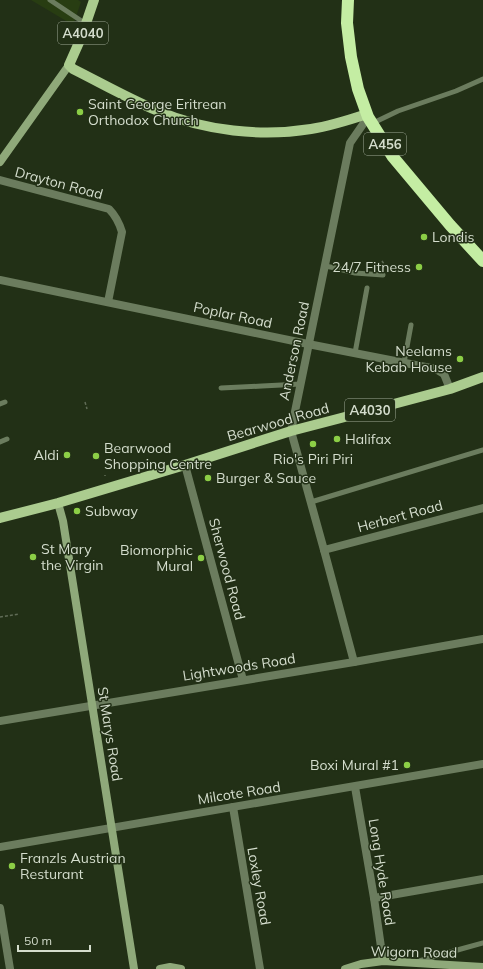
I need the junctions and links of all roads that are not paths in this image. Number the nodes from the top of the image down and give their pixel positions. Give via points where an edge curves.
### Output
1 (50, 0) edge
2 (94, 0) edge
3 (348, 0) edge
4 (86, 24) junction
5 (69, 65) junction
6 (483, 79) edge
7 (369, 118) junction
8 (0, 162) edge
9 (0, 180) edge
10 (483, 261) edge
11 (324, 266) junction
12 (363, 268) dead end
13 (339, 269) junction
14 (383, 275) dead end
15 (0, 280) edge
16 (367, 288) dead end
17 (108, 302) junction
18 (410, 325) dead end
19 (308, 344) junction
20 (355, 353) junction
21 (404, 363) junction
22 (483, 377) edge
23 (483, 383) edge
24 (301, 384) junction
25 (221, 388) dead end
26 (450, 389) junction
27 (291, 431) junction
28 (7, 439) dead end
29 (0, 442) edge
30 (483, 450) edge
31 (185, 465) junction
32 (311, 502) junction
33 (58, 503) junction
34 (483, 508) edge
35 (1, 515) edge
36 (324, 550) junction
37 (483, 639) edge
38 (354, 662) junction
39 (243, 680) junction
40 (93, 705) junction
41 (0, 721) edge
42 (483, 764) edge
43 (355, 787) junction
44 (233, 807) junction
45 (111, 827) junction
46 (0, 847) edge
47 (483, 879) edge
48 (374, 898) junction
49 (0, 908) edge
50 (483, 943) edge
51 (383, 961) junction
52 (415, 963) junction
53 (483, 967) edge
54 (10, 969) edge
55 (134, 969) edge
56 (160, 969) edge
57 (180, 969) edge
58 (260, 969) edge
59 (345, 969) edge

1 - 4 lane
2 - 4 main road, A4040
3 - 7 highway, A456 via 347,23 351,57 358,89
4 - 5 main road, A4040
5 - 7 main road via 159,112 210,127 240,132 290,132
5 - 8 street
6 - 7 lane via 398,111
7 - 10 highway, A456 via 393,157
7 - 11 street, Anderson Road via 350,143
9 - 17 street, Drayton Road via 109,209 115,215 122,232
11 - 13 lane
11 - 19 street, Anderson Road
12 - 13 lane
13 - 14 lane
15 - 17 street, Poplar Road
16 - 20 lane
17 - 19 street, Poplar Road
18 - 21 lane
19 - 20 street, Poplar Road
19 - 24 street, Anderson Road
20 - 21 street, Poplar Road
21 - 26 street, Poplar Road via 436,369 444,374
22 - 26 main road, Bearwood Road / A4030
23 - 26 main road, Bearwood Road / A4030
24 - 25 lane
24 - 27 street, Anderson Road
26 - 27 main road, Bearwood Road / A4030
27 - 31 main road, Bearwood Road / A4030
27 - 32 street, Anderson Road
28 - 29 lane
30 - 32 lane
31 - 33 main road, Bearwood Road / A4030
31 - 39 street, Sherwood Road
32 - 36 street, Anderson Road
33 - 35 main road, Bearwood Road / A4030
33 - 40 street, St Marys Road
34 - 36 street, Herbert Road
36 - 38 street, Anderson Road
37 - 38 street, Lightwoods Road
38 - 39 street, Lightwoods Road
39 - 40 street, Lightwoods Road
40 - 41 street, Lightwoods Road
40 - 45 street, St Marys Road
42 - 43 street, Milcote Road
43 - 44 street, Milcote Road
43 - 48 street, Long Hyde Road
44 - 45 street, Milcote Road
44 - 58 street, Loxley Road
45 - 46 street, Milcote Road
45 - 55 street, St Marys Road
47 - 48 street
48 - 51 street, Long Hyde Road
49 - 54 street
50 - 52 lane
51 - 52 street, Wigorn Road
51 - 59 street, Wigorn Road
52 - 53 street, Wigorn Road
56 - 57 street

